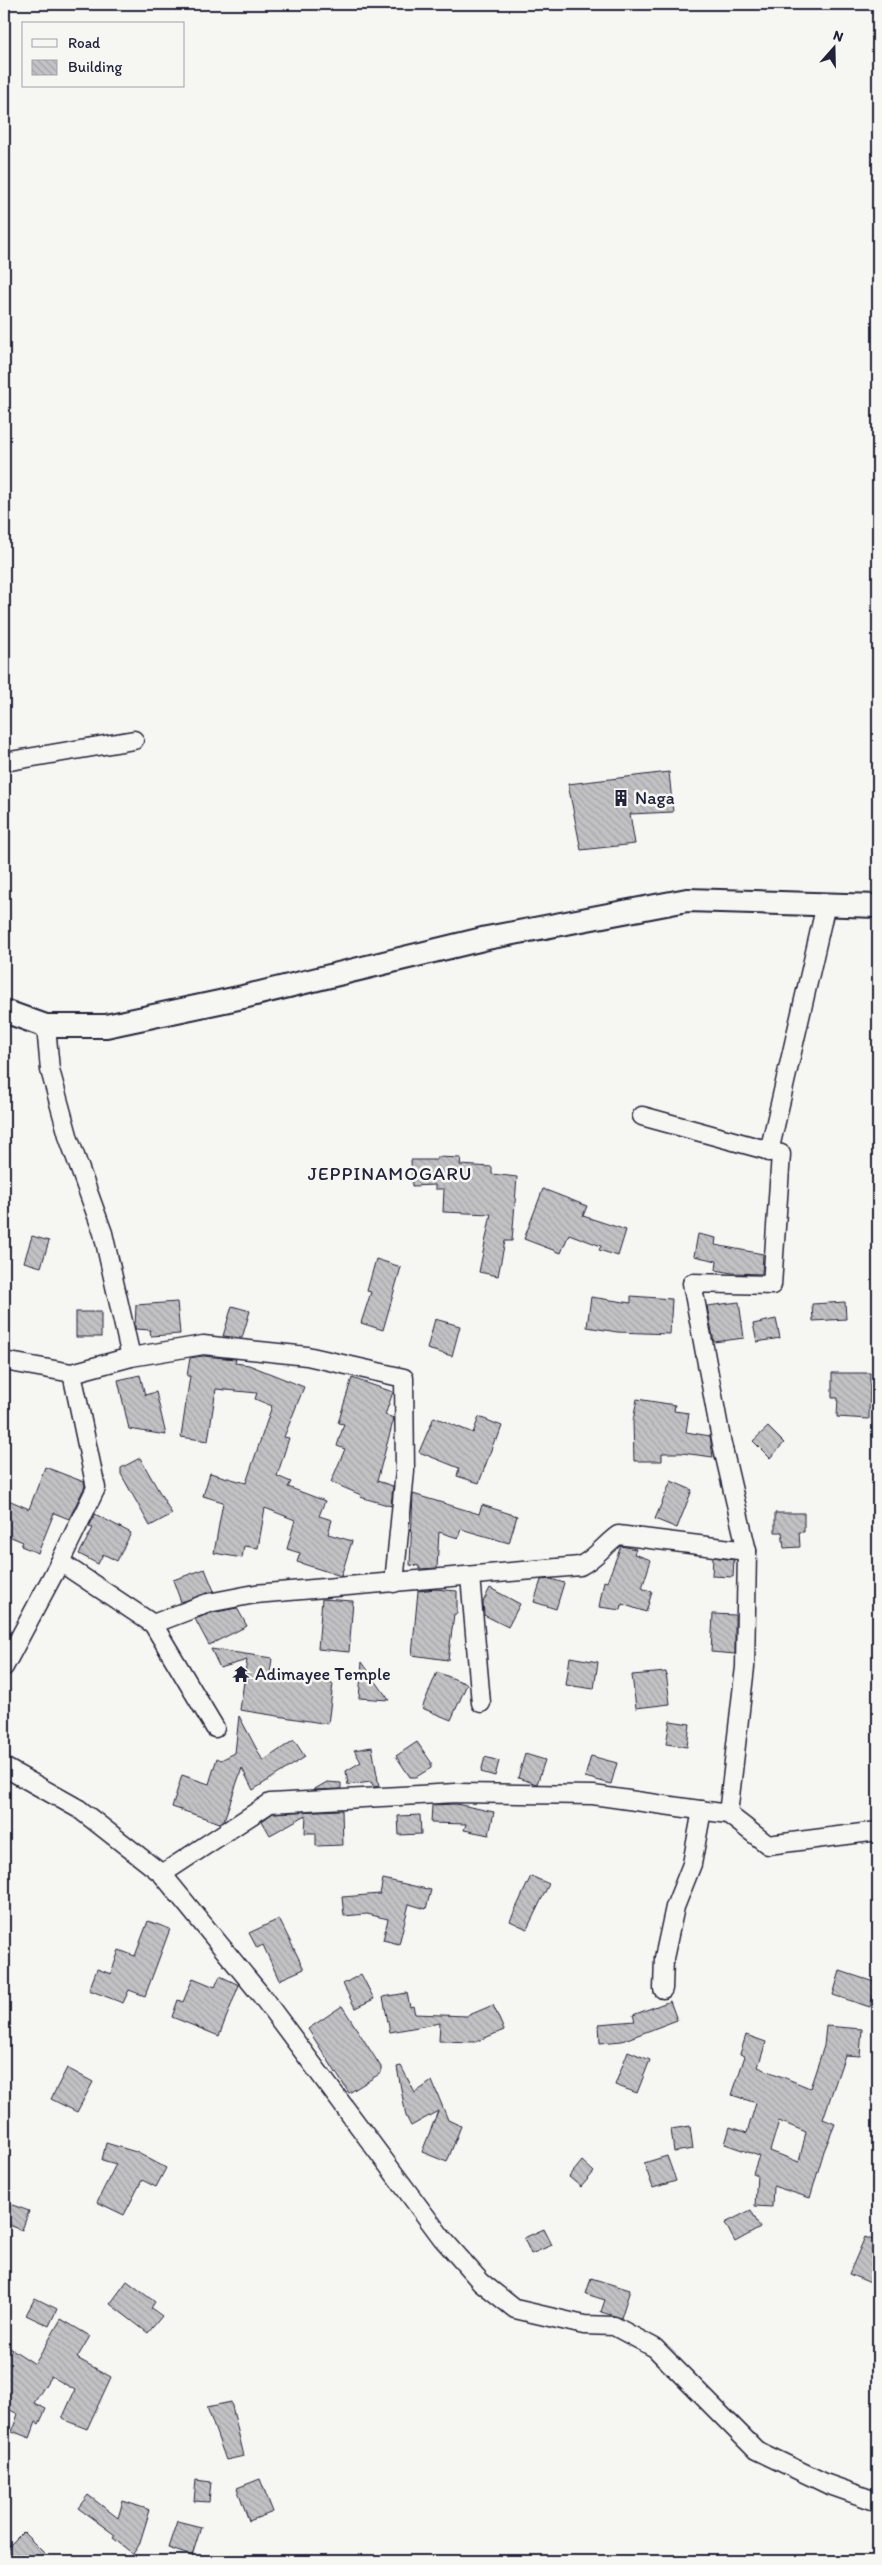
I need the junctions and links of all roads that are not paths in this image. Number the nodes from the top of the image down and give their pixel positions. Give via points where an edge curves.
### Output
1 (134, 740) dead end
2 (4, 762) edge
3 (826, 904) junction
4 (878, 906) edge
5 (4, 1011) edge
6 (46, 1026) junction
7 (642, 1116) dead end
8 (769, 1152) junction
9 (131, 1357) junction
10 (4, 1361) edge
11 (72, 1373) junction
12 (747, 1551) junction
13 (60, 1562) junction
14 (470, 1576) junction
15 (394, 1583) junction
16 (154, 1624) junction
17 (4, 1667) edge
18 (481, 1703) dead end
19 (215, 1728) dead end
20 (4, 1767) edge
21 (702, 1810) junction
22 (728, 1814) junction
23 (878, 1831) edge
24 (162, 1874) junction
25 (663, 1989) dead end
26 (878, 2502) edge

1 - 2 street
3 - 4 street
3 - 6 street via 688,900 487,938 243,997 106,1026
3 - 8 street
5 - 6 street
6 - 9 street via 50,1070 69,1139 103,1233
7 - 8 street
8 - 12 street via 781,1154 772,1285 692,1284 722,1444
9 - 11 street
9 - 15 street via 203,1344 307,1356 404,1378 405,1471
10 - 11 street
11 - 13 street via 96,1488
12 - 14 street via 618,1535 592,1560 580,1566
12 - 22 street via 745,1667
13 - 16 street
13 - 17 street
14 - 15 street
14 - 18 street
15 - 16 street via 255,1594 208,1604
16 - 19 street
20 - 24 street via 79,1808
21 - 22 street
21 - 24 street via 593,1795 456,1793 270,1802
21 - 25 street via 692,1864 676,1907 664,1958
22 - 23 street via 768,1845
24 - 26 street via 262,1995 442,2238 481,2282 515,2309 584,2325 614,2326 655,2348 756,2450 827,2484

